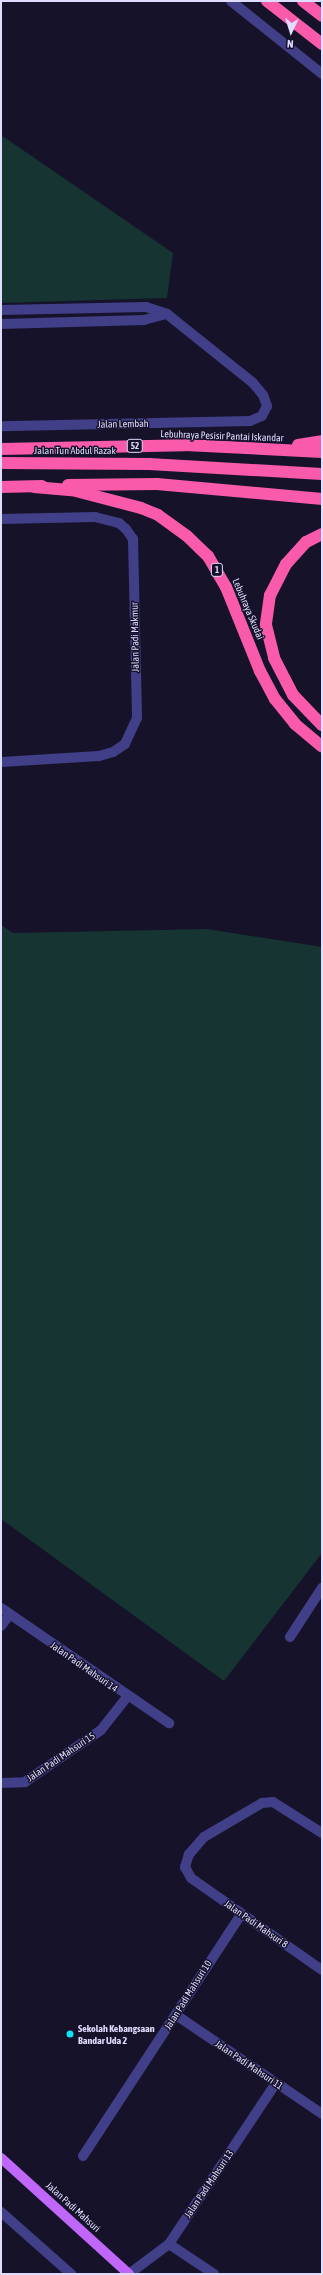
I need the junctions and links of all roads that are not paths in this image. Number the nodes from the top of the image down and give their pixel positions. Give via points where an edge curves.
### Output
1 (231, 1) edge
2 (267, 1) edge
3 (302, 1) edge
4 (322, 16) edge
5 (304, 30) junction
6 (322, 44) edge
7 (322, 49) edge
8 (322, 74) edge
9 (38, 309) junction
10 (1, 310) edge
11 (167, 314) junction
12 (38, 323) junction
13 (1, 324) edge
14 (1, 426) edge
15 (322, 441) edge
16 (1, 449) edge
17 (269, 449) junction
18 (322, 452) edge
19 (1, 463) edge
20 (322, 474) edge
21 (1, 487) edge
22 (34, 487) junction
23 (322, 499) edge
24 (1, 519) edge
25 (322, 534) edge
26 (322, 725) edge
27 (322, 747) edge
28 (1, 762) edge
29 (322, 1588) edge
30 (1, 1608) edge
31 (10, 1614) junction
32 (1, 1626) edge
33 (290, 1637) dead end
34 (127, 1697) junction
35 (169, 1723) dead end
36 (1, 1783) edge
37 (322, 1833) edge
38 (242, 1915) junction
39 (322, 1970) edge
40 (176, 2015) junction
41 (276, 2083) junction
42 (322, 2114) edge
43 (83, 2156) dead end
44 (1, 2158) edge
45 (1, 2212) edge
46 (169, 2244) junction
47 (71, 2274) edge
48 (129, 2274) edge
49 (214, 2274) edge

1 - 8 street
2 - 5 highway
3 - 4 highway
5 - 6 highway
5 - 7 highway
9 - 10 street, Jalan Lembah
9 - 11 street, Jalan Lembah via 146,307
9 - 12 street
11 - 12 street via 144,320
11 - 14 street, Jalan Lembah via 254,382 266,400 262,416 250,421
12 - 13 street
15 - 17 highway
16 - 17 highway, Lebuhraya Pesisir Pantai Iskandar / 52 via 185,445
17 - 18 highway, Lebuhraya Pesisir Pantai Iskandar / 52
19 - 20 highway, Jalan Tun Abdul Razak via 149,464
21 - 22 highway, 1
22 - 23 highway via 157,484
22 - 27 highway, Lebuhraya Skudai / 1 via 72,490 141,508 158,515 187,536 208,556 226,587 260,671 275,699 295,724
24 - 28 street, Jalan Padi Makmur via 95,517 119,523 133,539 137,718 125,744 113,752 99,756
25 - 26 highway via 306,542 286,564 270,595 266,625 274,658 293,695
29 - 33 street
30 - 31 street, Jalan Padi Mahsuri 14
31 - 32 street
31 - 34 street, Jalan Padi Mahsuri 14
34 - 35 street, Jalan Padi Mahsuri 14
34 - 36 street, Jalan Padi Mahsuri 15 via 101,1730 57,1761 25,1782
37 - 38 street, Jalan Padi Mahsuri 8 via 273,1802 262,1803 204,1837 185,1867 191,1878
38 - 39 street, Jalan Padi Mahsuri 8
38 - 40 street, Jalan Padi Mahsuri 10
40 - 41 street, Jalan Padi Mahsuri 11
40 - 43 street, Jalan Padi Mahsuri 10
41 - 42 street, Jalan Padi Mahsuri 11
41 - 46 street, Jalan Padi Mahsuri 13
44 - 48 main road, Jalan Padi Mahsuri
45 - 47 street
46 - 48 street, Jalan Padi Mahsuri 13
46 - 49 street

